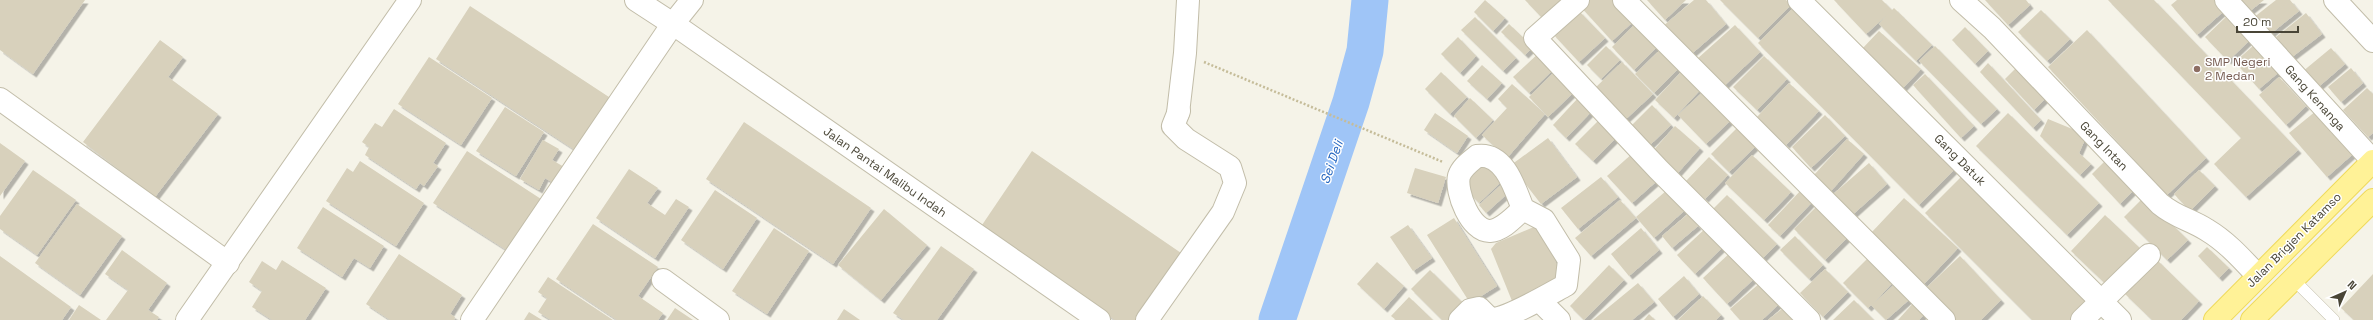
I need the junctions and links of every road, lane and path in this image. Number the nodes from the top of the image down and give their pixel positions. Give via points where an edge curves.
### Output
1 (410, 0) edge
2 (636, 0) edge
3 (692, 0) edge
4 (1188, 0) edge
5 (1578, 0) edge
6 (1624, 0) edge
7 (1799, 0) edge
8 (1961, 0) edge
9 (2226, 0) edge
10 (2335, 0) edge
11 (672, 25) junction
12 (2373, 41) edge
13 (1185, 53) junction
14 (0, 99) edge
15 (2373, 161) edge
16 (1462, 170) junction
17 (2373, 200) edge
18 (1523, 209) junction
19 (2149, 255) dead end
20 (228, 263) junction
21 (2258, 276) junction
22 (2293, 279) junction
23 (663, 280) dead end
24 (1540, 301) junction
25 (2102, 301) junction
26 (187, 320) edge
27 (472, 320) edge
28 (718, 320) edge
29 (1099, 320) edge
30 (1147, 320) edge
31 (1460, 320) edge
32 (1559, 320) edge
33 (1809, 320) edge
34 (1944, 320) edge
35 (2082, 320) edge
36 (2120, 320) edge
37 (2215, 320) edge
38 (2252, 320) edge
39 (2334, 320) edge

1 - 20 street
2 - 11 street, Jalan Pantai Malibu Indah
3 - 11 street
4 - 13 street
5 - 33 street via 1535,38 1658,169
6 - 34 street
7 - 25 street, Gang Datuk
8 - 21 street, Gang Intan via 1992,28 2160,204 2174,216 2197,224 2218,237
9 - 15 street, Gang Kenanga
10 - 12 street
11 - 27 street
11 - 29 street, Jalan Pantai Malibu Indah
13 - 16 path
13 - 30 street via 1178,112 1173,126 1186,139 1230,167 1235,183 1223,212
14 - 20 street
15 - 21 main road, Jalan Brigjen Katamso
16 - 18 street via 1477,156 1492,156 1512,181
16 - 18 street via 1459,178 1463,204 1479,227 1488,231 1496,229
17 - 22 main road
18 - 24 street via 1544,220 1569,260 1566,285
19 - 25 street
20 - 26 street
21 - 37 main road, Jalan Brigjen Katamso
22 - 38 main road
22 - 39 lane
23 - 28 street
24 - 31 street via 1496,320 1490,319 1479,308 1473,308
24 - 32 street
25 - 35 street
25 - 36 street, Gang Datuk

